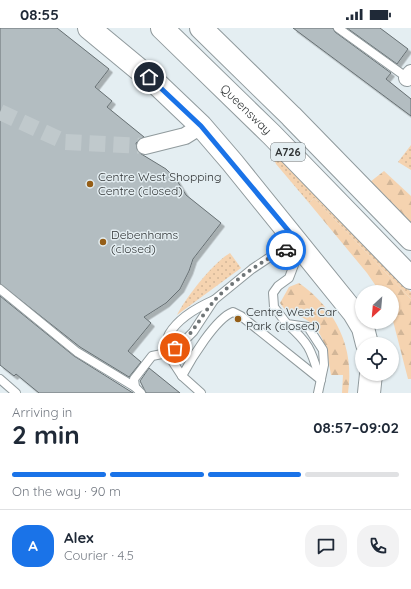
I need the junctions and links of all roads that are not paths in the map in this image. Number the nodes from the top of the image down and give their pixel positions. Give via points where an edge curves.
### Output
1 (89, 28) edge
2 (162, 28) edge
3 (201, 28) edge
4 (338, 28) edge
5 (410, 77) edge
6 (201, 126) junction
7 (145, 146) tunnel mouth
8 (411, 239) edge
9 (302, 247) junction
10 (411, 278) edge
11 (0, 289) edge
12 (214, 300) junction
13 (287, 324) junction
14 (365, 337) edge
15 (166, 353) junction
16 (182, 376) junction
17 (0, 379) edge
18 (321, 380) junction
19 (370, 381) edge
20 (138, 390) edge
21 (16, 393) edge
22 (200, 393) edge
23 (318, 393) edge
24 (369, 393) edge

1 - 6 main road via 160,86
2 - 10 main road, Queensway / A726 via 272,135
3 - 8 main road, A726
4 - 5 lane
6 - 7 street via 185,136
6 - 9 main road
9 - 12 lane via 276,253
9 - 13 lane via 289,278 273,293 274,308
9 - 14 main road via 354,313
11 - 20 lane via 77,352
12 - 15 lane via 193,332
12 - 15 lane via 202,305 183,319 168,335
13 - 18 lane via 304,339 312,351
13 - 18 lane via 308,327 323,350
15 - 16 lane
15 - 20 lane via 152,356 146,362 134,379
16 - 18 lane via 191,357 226,315 233,312
16 - 22 lane
17 - 21 lane
18 - 23 lane
19 - 24 main road

